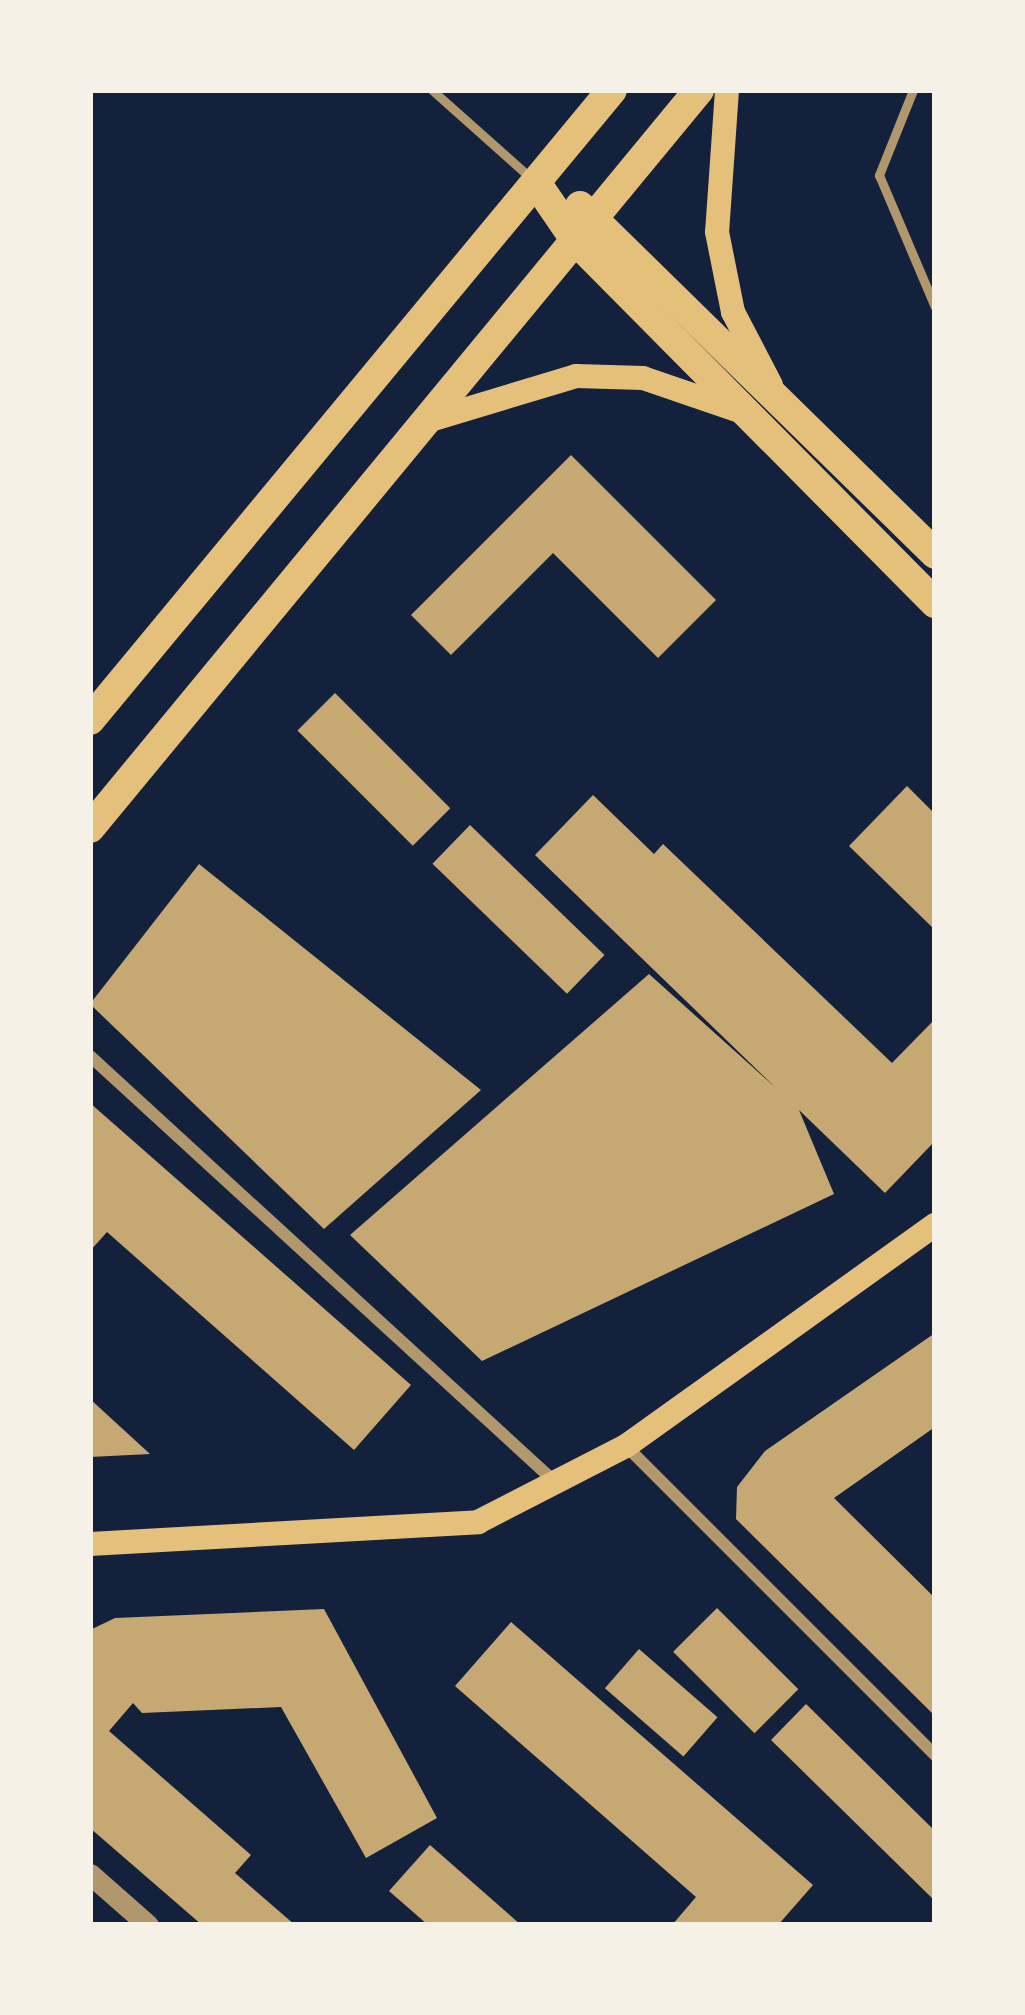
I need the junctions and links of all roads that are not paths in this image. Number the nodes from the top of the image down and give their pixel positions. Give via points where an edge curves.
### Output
1 (431, 90) edge
2 (612, 90) edge
3 (699, 90) edge
4 (727, 90) edge
5 (913, 90) edge
6 (537, 184) junction
7 (597, 214) junction
8 (577, 241) junction
9 (935, 307) edge
10 (775, 392) junction
11 (750, 414) junction
12 (424, 422) junction
13 (935, 554) edge
14 (935, 603) edge
15 (90, 720) edge
16 (90, 828) edge
17 (90, 1056) edge
18 (935, 1225) edge
19 (626, 1446) junction
20 (555, 1482) junction
21 (90, 1544) edge
22 (935, 1755) edge
23 (90, 1874) edge
24 (148, 1925) edge

1 - 6 lane
2 - 6 main road
3 - 7 main road
4 - 10 main road via 717,232 733,312
5 - 9 lane via 879,175
6 - 7 main road
6 - 8 main road
6 - 15 main road
7 - 8 main road
7 - 10 main road
8 - 11 main road
8 - 12 main road
10 - 13 main road
11 - 12 main road via 644,378 576,376
11 - 14 main road
12 - 16 main road
17 - 20 street
18 - 19 main road
19 - 20 main road
19 - 22 street
20 - 21 main road via 478,1522
23 - 24 street

